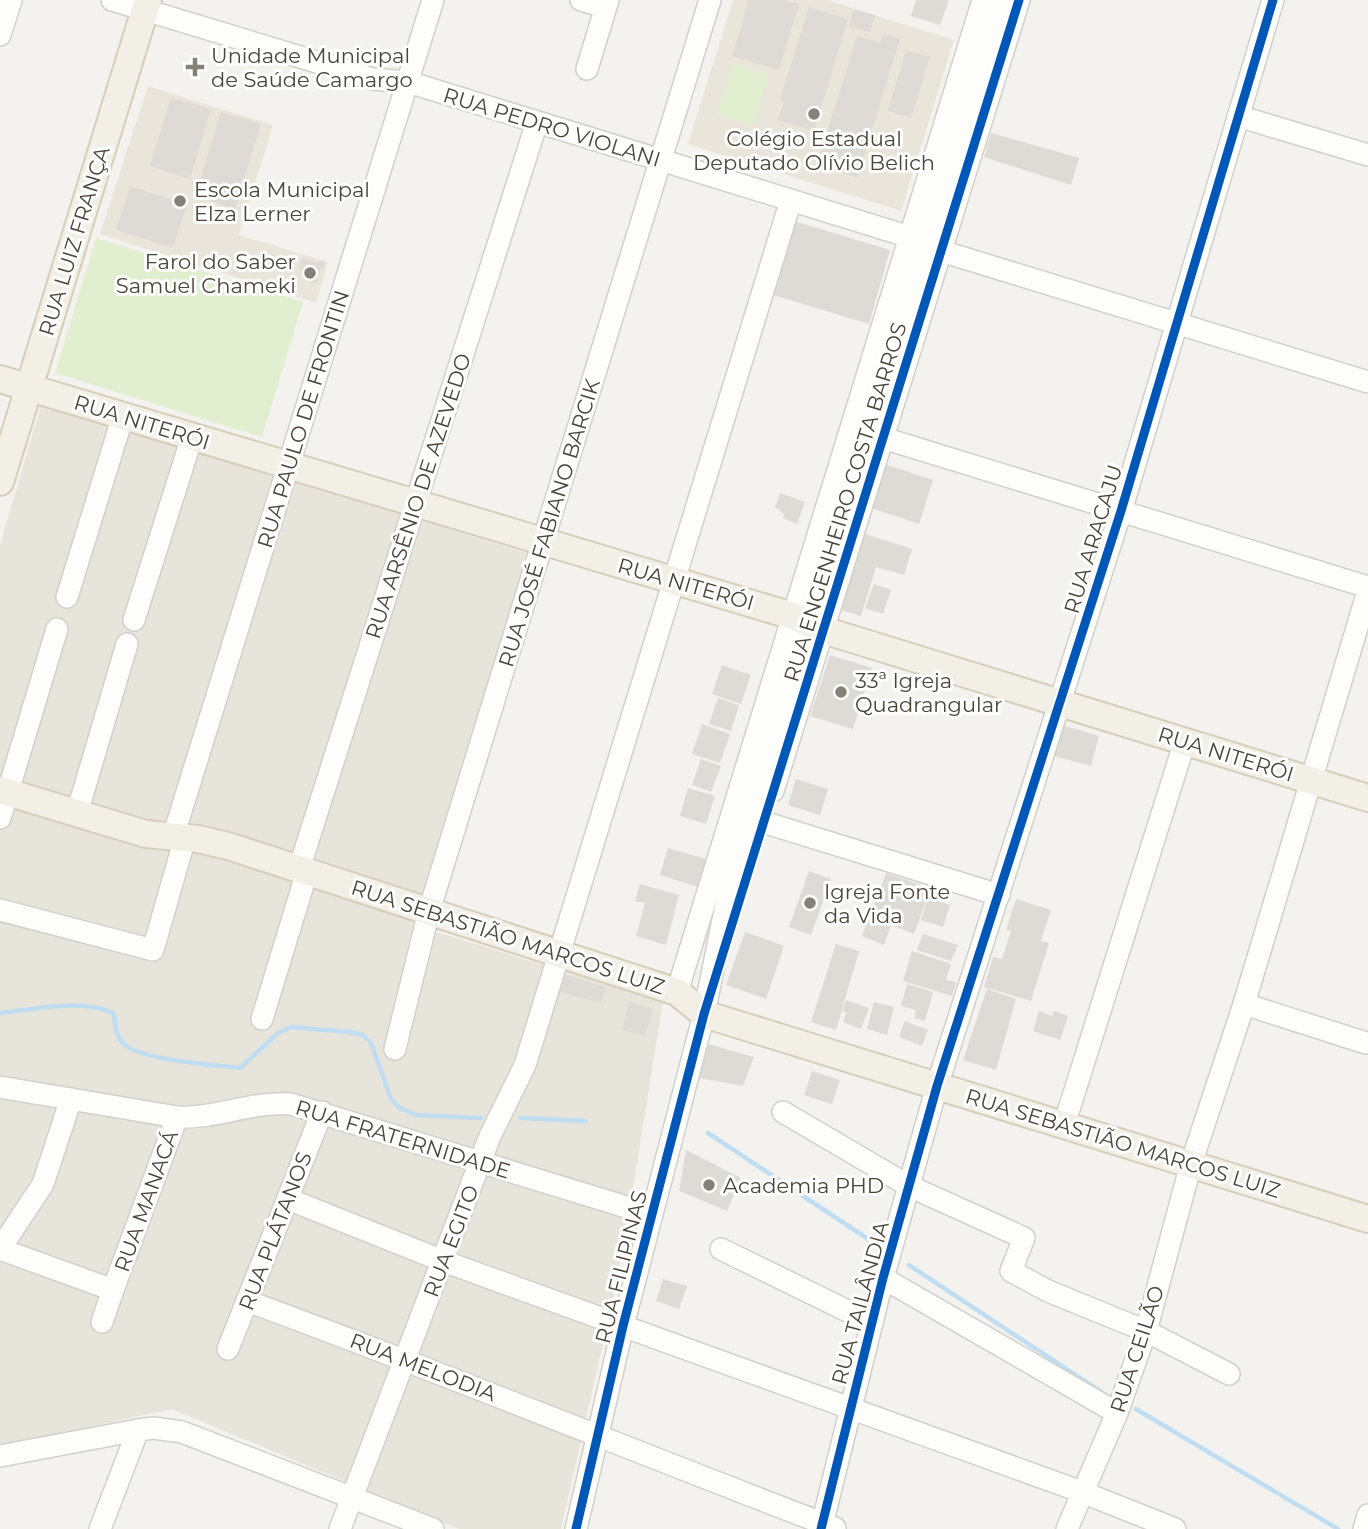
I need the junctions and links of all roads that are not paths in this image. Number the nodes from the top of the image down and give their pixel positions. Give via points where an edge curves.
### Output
1 (11, 0) edge
2 (112, 0) edge
3 (433, 0) edge
4 (581, 0) edge
5 (710, 0) edge
6 (983, 0) edge
7 (1001, 0) edge
8 (1019, 0) edge
9 (1273, 0) edge
10 (607, 4) edge
11 (146, 5) edge
12 (0, 35) edge
13 (587, 69) dead end
14 (408, 82) junction
15 (1238, 116) junction
16 (537, 122) junction
17 (1368, 155) edge
18 (660, 160) junction
19 (791, 200) junction
20 (910, 237) junction
21 (941, 251) junction
22 (1178, 324) junction
23 (0, 379) edge
24 (1368, 382) edge
25 (29, 388) junction
26 (123, 416) junction
27 (192, 437) junction
28 (883, 438) junction
29 (289, 466) junction
30 (0, 482) edge
31 (415, 504) junction
32 (1121, 511) junction
33 (543, 542) junction
34 (674, 580) junction
35 (1368, 589) edge
36 (67, 597) dead end
37 (134, 620) dead end
38 (809, 623) junction
39 (57, 629) dead end
40 (127, 644) dead end
41 (1060, 703) junction
42 (1185, 741) junction
43 (1310, 780) junction
44 (4, 791) edge
45 (1368, 798) edge
46 (77, 813) junction
47 (0, 818) edge
48 (763, 822) junction
49 (179, 838) junction
50 (733, 870) junction
51 (303, 871) junction
52 (999, 895) junction
53 (0, 910) edge
54 (429, 911) junction
55 (559, 953) junction
56 (677, 992) junction
57 (1244, 1004) junction
58 (704, 1014) junction
59 (262, 1019) dead end
60 (1366, 1043) dead end
61 (395, 1049) dead end
62 (937, 1086) junction
63 (0, 1087) edge
64 (71, 1099) junction
65 (322, 1112) junction
66 (783, 1112) dead end
67 (177, 1117) junction
68 (1064, 1125) junction
69 (480, 1163) junction
70 (1191, 1164) junction
71 (909, 1186) junction
72 (288, 1199) junction
73 (636, 1210) dead end
74 (1368, 1219) edge
75 (0, 1249) edge
76 (721, 1249) dead end
77 (443, 1261) junction
78 (883, 1278) junction
79 (113, 1290) junction
80 (247, 1301) junction
81 (102, 1322) dead end
82 (872, 1323) junction
83 (623, 1326) junction
84 (1146, 1331) junction
85 (228, 1349) dead end
86 (405, 1359) junction
87 (1228, 1374) dead end
88 (851, 1409) junction
89 (1117, 1413) junction
90 (138, 1430) junction
91 (598, 1437) junction
92 (0, 1456) edge
93 (1082, 1492) junction
94 (352, 1498) junction
95 (1368, 1516) edge
96 (827, 1527) edge
97 (100, 1529) edge
98 (340, 1529) edge
99 (433, 1529) edge
100 (576, 1529) edge
101 (1067, 1529) edge
102 (1175, 1529) edge
103 (1364, 1529) edge

1 - 12 street
2 - 11 street, RUA PEDRO VIOLANI
3 - 14 street, RUA PAULO DE FRONTIN
4 - 10 street
5 - 18 street, RUA JOSÉ FABIANO BARCIK
6 - 20 street, RUA ENGENHEIRO COSTA BARROS
7 - 38 street
8 - 21 street, RUA ENGENHEIRO COSTA BARROS
9 - 15 street, RUA ARACAJU
10 - 13 street
11 - 14 street, RUA PEDRO VIOLANI via 373,79
11 - 25 main road, RUA LUIZ FRANÇA
14 - 16 street, RUA PEDRO VIOLANI
14 - 29 street, RUA PAULO DE FRONTIN
15 - 17 street
15 - 22 street, RUA ARACAJU
16 - 18 street, RUA PEDRO VIOLANI
16 - 31 street, RUA ARSÊNIO DE AZEVEDO
18 - 19 street, RUA PEDRO VIOLANI
18 - 33 street, RUA JOSÉ FABIANO BARCIK
19 - 20 street, RUA PEDRO VIOLANI
19 - 34 street, RUA EGITO
20 - 38 street, RUA ENGENHEIRO COSTA BARROS
21 - 22 street
21 - 28 street, RUA ENGENHEIRO COSTA BARROS
22 - 24 street
22 - 32 street, RUA ARACAJU
23 - 25 main road, RUA NITERÓI
25 - 26 main road, RUA NITERÓI
25 - 30 main road, RUA LUIZ FRANÇA
26 - 27 main road, RUA NITERÓI
26 - 36 street
27 - 29 main road, RUA NITERÓI
27 - 37 street
28 - 32 street
28 - 38 street, RUA ENGENHEIRO COSTA BARROS
29 - 31 main road, RUA NITERÓI
29 - 49 street, RUA PAULO DE FRONTIN
31 - 33 main road, RUA NITERÓI
31 - 51 street, RUA ARSÊNIO DE AZEVEDO
32 - 35 street
32 - 41 street, RUA ARACAJU
33 - 34 main road, RUA NITERÓI
33 - 54 street, RUA JOSÉ FABIANO BARCIK
34 - 38 main road, RUA NITERÓI
34 - 55 street, RUA EGITO
35 - 43 street, RUA CEILÃO
38 - 41 main road, RUA NITERÓI
38 - 48 street, RUA ENGENHEIRO COSTA BARROS
38 - 50 street
38 - 56 street, RUA ENGENHEIRO COSTA BARROS
39 - 44 street
40 - 46 street
41 - 42 main road, RUA NITERÓI
41 - 52 street, RUA ARACAJU
42 - 43 main road, RUA NITERÓI
42 - 68 street
43 - 45 main road, RUA NITERÓI
43 - 57 street, RUA CEILÃO
44 - 46 main road, RUA SEBASTIÃO MARCOS LUIZ
44 - 47 street
46 - 49 main road, RUA SEBASTIÃO MARCOS LUIZ via 146,834
48 - 52 street
48 - 58 street, RUA ENGENHEIRO COSTA BARROS
49 - 51 main road, RUA SEBASTIÃO MARCOS LUIZ via 214,842
49 - 53 street, RUA PAULO DE FRONTIN via 153,950
50 - 56 street
50 - 58 street
51 - 54 main road, RUA SEBASTIÃO MARCOS LUIZ
51 - 59 street, RUA ARSÊNIO DE AZEVEDO
52 - 62 street, RUA ARACAJU
54 - 55 main road, RUA SEBASTIÃO MARCOS LUIZ
54 - 61 street, RUA JOSÉ FABIANO BARCIK
55 - 56 main road, RUA SEBASTIÃO MARCOS LUIZ
55 - 69 street, RUA EGITO via 521,1077
56 - 58 main road, RUA SEBASTIÃO MARCOS LUIZ
57 - 60 street
57 - 70 street, RUA CEILÃO
58 - 62 main road, RUA SEBASTIÃO MARCOS LUIZ
58 - 83 street, RUA FILIPINAS
62 - 68 main road, RUA SEBASTIÃO MARCOS LUIZ
62 - 71 street, RUA TAILÂNDIA
63 - 64 street, RUA FRATERNIDADE
64 - 67 street, RUA FRATERNIDADE
64 - 75 street via 43,1184
65 - 67 street, RUA FRATERNIDADE via 278,1103
65 - 69 street, RUA FRATERNIDADE
65 - 72 street, RUA PLÁTANOS
66 - 71 street
67 - 79 street, RUA MANACÁ
68 - 70 main road, RUA SEBASTIÃO MARCOS LUIZ
69 - 73 street, RUA FRATERNIDADE
69 - 77 street, RUA EGITO
70 - 74 main road, RUA SEBASTIÃO MARCOS LUIZ
70 - 84 street, RUA CEILÃO
71 - 78 street, RUA TAILÂNDIA
71 - 84 street via 1024,1238 1011,1271
72 - 77 street
72 - 80 street, RUA PLÁTANOS
75 - 79 street, RUA MANACÁ
76 - 82 street
77 - 83 street
77 - 86 street, RUA EGITO
78 - 82 street, RUA TAILÂNDIA
78 - 89 street
79 - 81 street
80 - 85 street, RUA PLÁTANOS
80 - 86 street, RUA MELODIA
82 - 88 street, RUA TAILÂNDIA
83 - 88 street
83 - 91 street, RUA FILIPINAS
84 - 87 street
84 - 89 street, RUA CEILÃO
86 - 91 street, RUA MELODIA
86 - 94 street, RUA EGITO
88 - 93 street
88 - 96 street, RUA TAILÂNDIA
89 - 93 street, RUA CEILÃO
90 - 92 street
90 - 94 street via 182,1432
90 - 97 street
91 - 96 street, RUA MELODIA
91 - 100 street, RUA FILIPINAS
93 - 101 street, RUA CEILÃO
93 - 102 street
94 - 98 street, RUA EGITO
94 - 99 street
95 - 103 street

